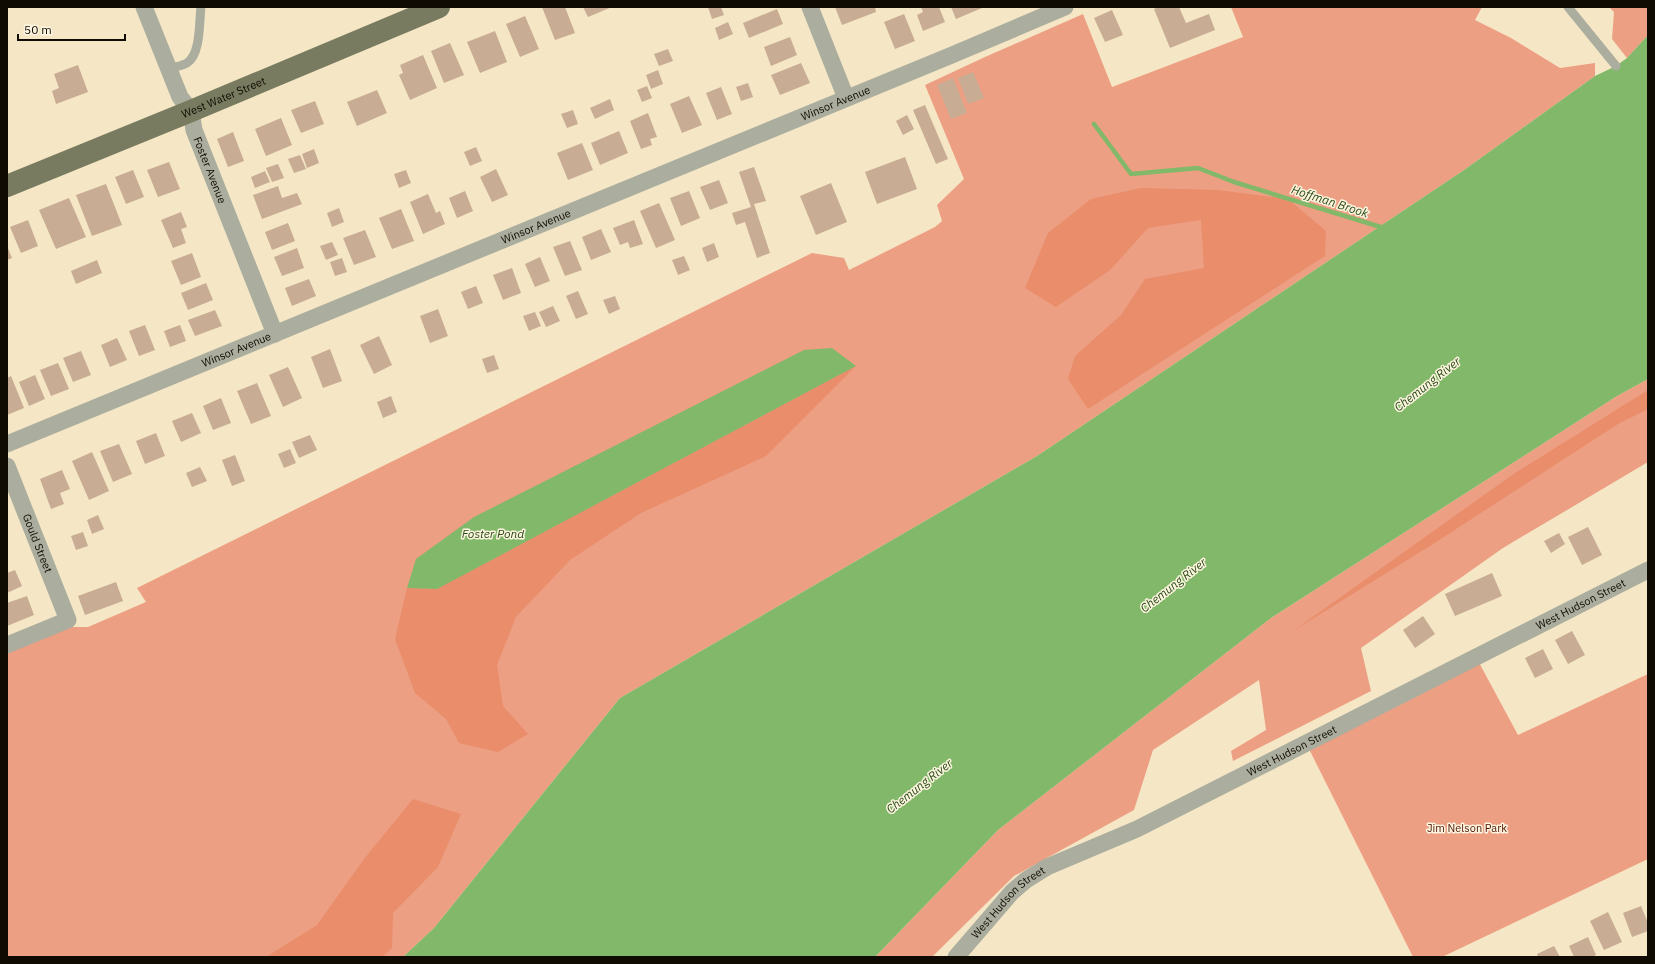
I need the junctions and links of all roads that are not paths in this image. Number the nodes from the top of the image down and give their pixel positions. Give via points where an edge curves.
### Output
1 (144, 7) edge
2 (200, 7) edge
3 (439, 7) edge
4 (810, 7) edge
5 (1065, 7) edge
6 (1568, 7) edge
7 (1616, 66) dead end
8 (169, 69) junction
9 (846, 98) junction
10 (191, 111) junction
11 (7, 186) edge
12 (275, 334) junction
13 (7, 444) edge
14 (7, 466) edge
15 (1648, 570) edge
16 (7, 645) edge
17 (956, 957) edge

1 - 8 street, Foster Avenue
2 - 8 lane via 198,43 194,55 187,63
3 - 10 main road, West Water Street
4 - 9 street
5 - 9 street, Winsor Avenue
6 - 7 lane
8 - 10 street, Foster Avenue via 180,97
9 - 12 street, Winsor Avenue
10 - 11 main road, West Water Street
10 - 12 street, Foster Avenue via 194,130
12 - 13 street, Winsor Avenue
14 - 16 street, Gould Street via 68,620
15 - 17 street, West Hudson Street via 1137,829 1047,867 1012,892

